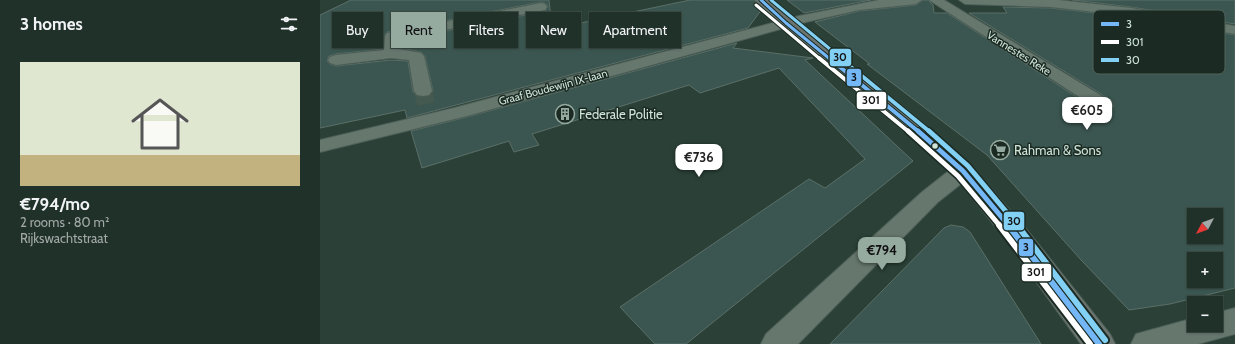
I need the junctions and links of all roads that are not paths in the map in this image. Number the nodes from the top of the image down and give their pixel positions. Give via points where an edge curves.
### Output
1 (761, 0) edge
2 (916, 0) edge
3 (935, 0) edge
4 (965, 0) edge
5 (1051, 1) edge
6 (541, 7) dead end
7 (1116, 10) edge
8 (786, 23) junction
9 (1225, 28) edge
10 (1235, 30) edge
11 (391, 52) junction
12 (336, 60) dead end
13 (426, 105) junction
14 (1104, 105) dead end
15 (320, 146) edge
16 (963, 171) junction
17 (1235, 321) edge
18 (777, 344) edge
19 (1099, 344) edge
20 (1147, 344) edge

1 - 8 main road
2 - 8 street, Graaf Boudewijn IX-laan via 858,6
3 - 14 street, Vannestes Reke
4 - 5 street
5 - 7 street
6 - 11 street via 392,36
8 - 13 street, Graaf Boudewijn IX-laan
8 - 16 main road via 892,108
9 - 10 street
11 - 12 street
11 - 13 street via 416,56
13 - 15 street, Graaf Boudewijn IX-laan
16 - 18 street via 930,197
16 - 19 main road via 1018,237
17 - 20 street

